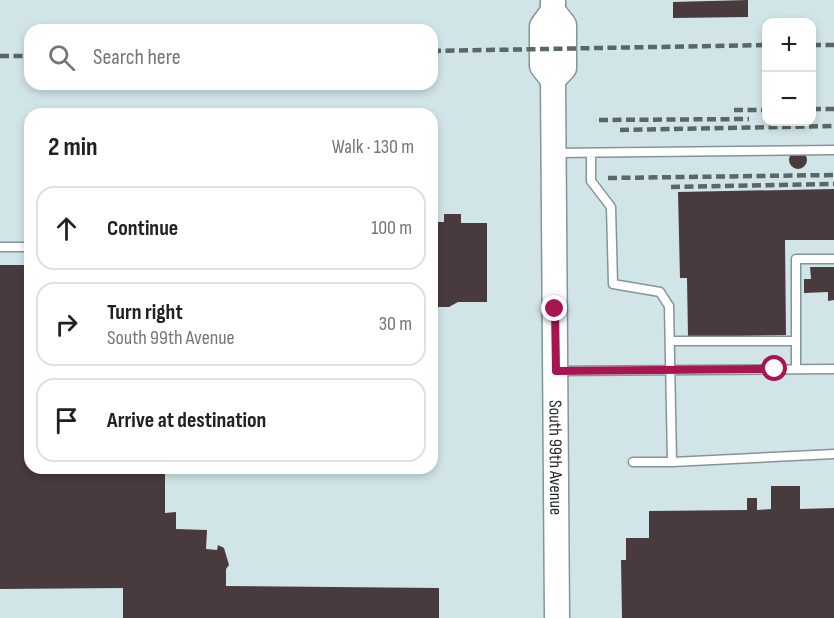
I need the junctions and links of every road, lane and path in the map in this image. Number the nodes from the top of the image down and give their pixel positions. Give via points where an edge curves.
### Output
1 (553, 5) edge
2 (834, 150) edge
3 (554, 153) junction
4 (591, 153) junction
5 (0, 247) edge
6 (24, 247) edge
7 (834, 259) edge
8 (670, 341) junction
9 (796, 341) junction
10 (796, 369) junction
11 (834, 369) edge
12 (671, 370) junction
13 (556, 371) junction
14 (834, 454) edge
15 (633, 462) dead end
16 (672, 462) junction
17 (557, 618) edge

1 - 3 main road, South 99th Avenue via 564,25 564,68 553,80
2 - 4 lane
3 - 4 lane
3 - 13 main road, South 99th Avenue
4 - 8 lane via 591,181 611,207 613,284 660,292 669,306
5 - 6 lane
7 - 9 lane via 796,259
8 - 9 lane
8 - 12 lane
9 - 10 lane
10 - 11 lane
10 - 12 lane
12 - 13 lane
12 - 16 lane
13 - 17 main road, South 99th Avenue
14 - 16 lane
15 - 16 lane

